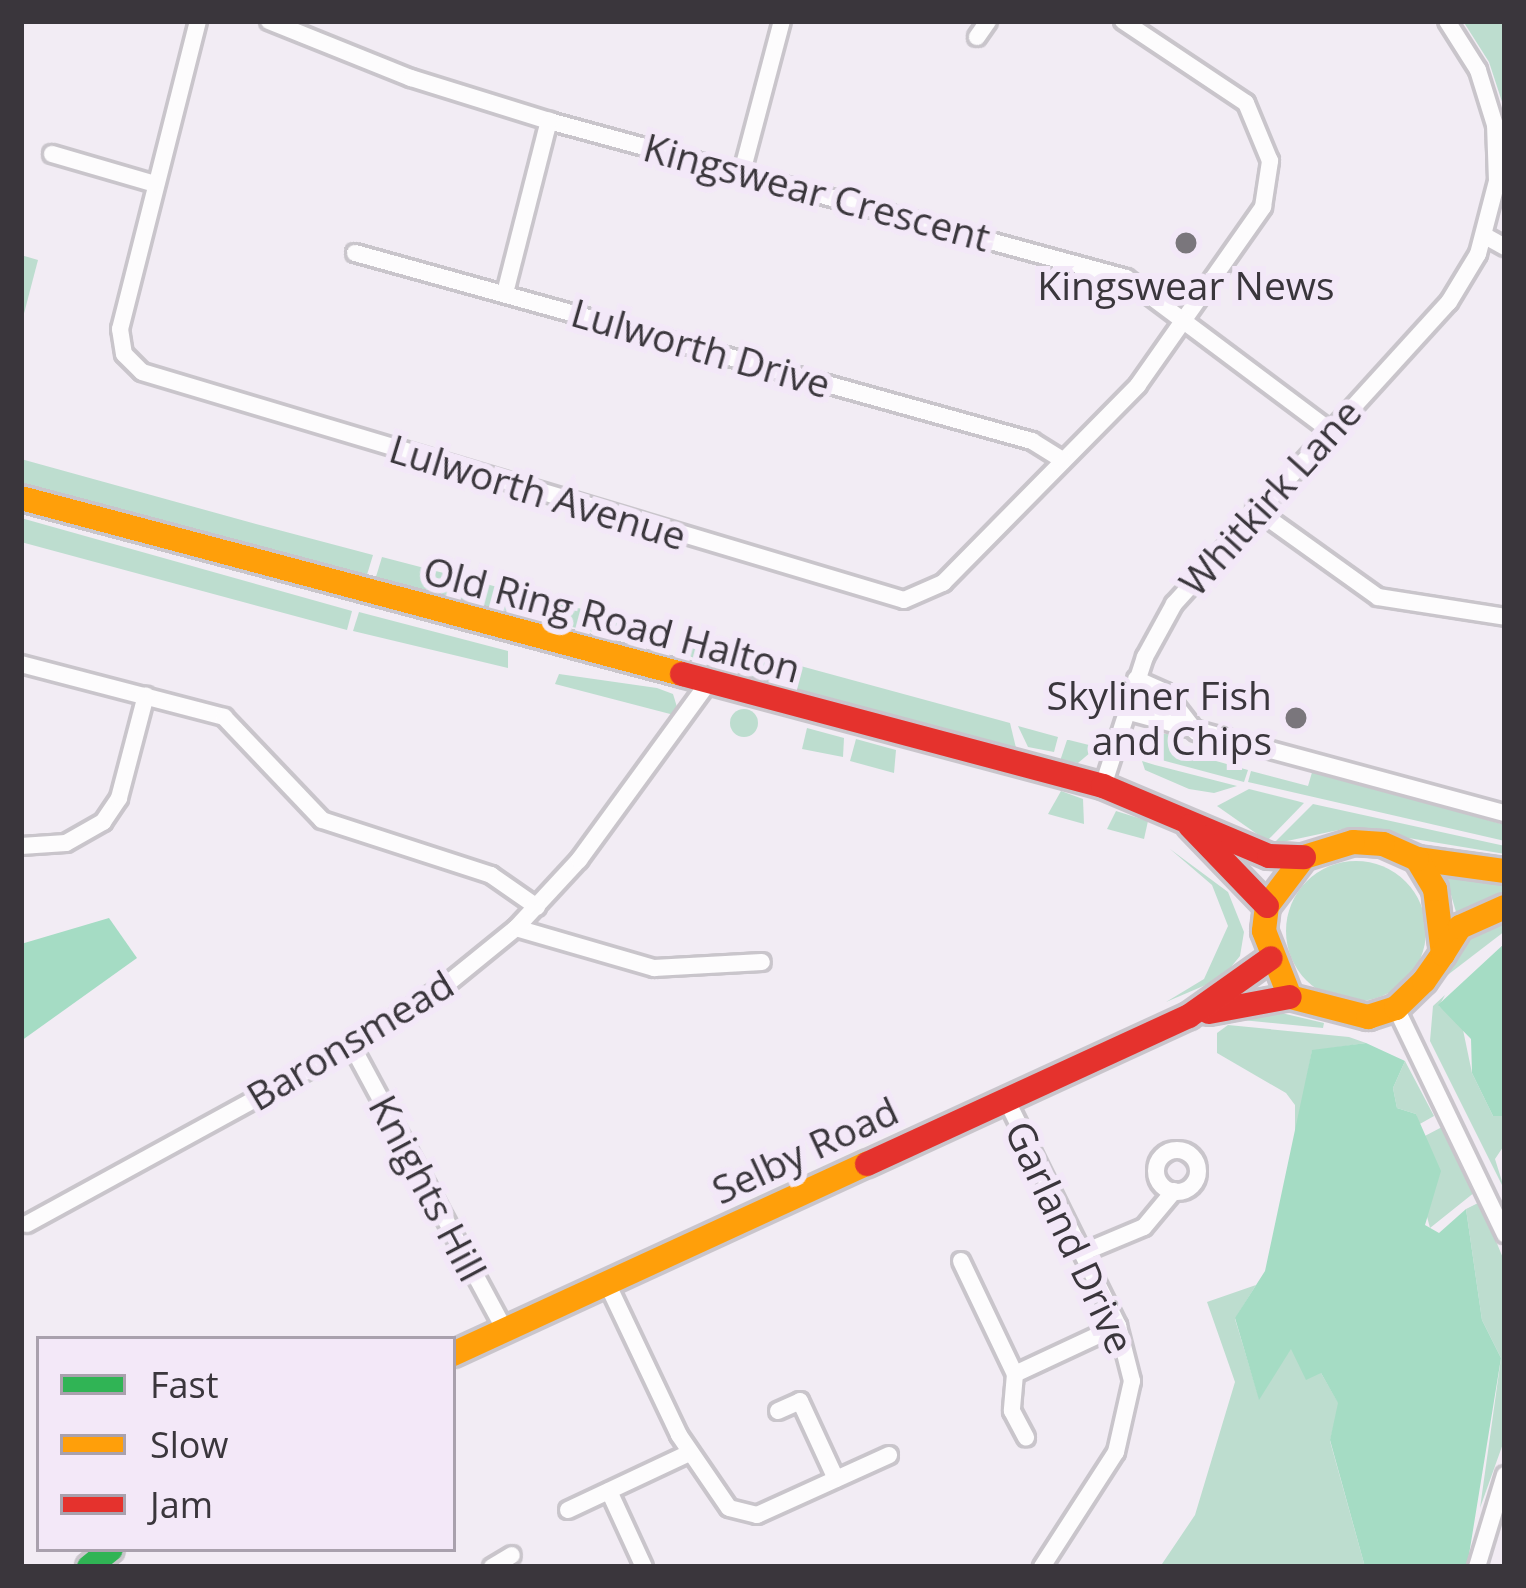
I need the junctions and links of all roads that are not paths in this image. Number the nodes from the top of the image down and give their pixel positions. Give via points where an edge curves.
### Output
1 (197, 21) edge
2 (782, 21) edge
3 (988, 21) edge
4 (1123, 21) edge
5 (1447, 21) edge
6 (273, 22) edge
7 (977, 37) dead end
8 (550, 121) junction
9 (52, 154) dead end
10 (742, 172) junction
11 (155, 184) junction
12 (1485, 236) junction
13 (1505, 247) edge
14 (355, 254) dead end
15 (505, 293) junction
16 (1185, 321) junction
17 (1329, 430) junction
18 (1063, 460) junction
19 (21, 498) edge
20 (1256, 509) junction
21 (1505, 617) edge
22 (21, 664) edge
23 (1136, 679) junction
24 (709, 682) junction
25 (146, 695) junction
26 (1126, 711) junction
27 (1196, 732) junction
28 (1103, 786) junction
29 (1505, 813) edge
30 (1181, 818) junction
31 (21, 846) edge
32 (1304, 857) junction
33 (1418, 859) junction
34 (1505, 871) edge
35 (1267, 906) junction
36 (537, 907) junction
37 (1505, 907) edge
38 (516, 928) junction
39 (1444, 954) junction
40 (1271, 958) junction
41 (762, 962) dead end
42 (1290, 997) junction
43 (1396, 1008) junction
44 (1189, 1016) junction
45 (352, 1046) junction
46 (1006, 1099) junction
47 (1174, 1191) dead end
48 (28, 1223) dead end
49 (1505, 1234) edge
50 (1082, 1253) junction
51 (961, 1261) dead end
52 (606, 1281) junction
53 (1118, 1326) junction
54 (505, 1330) junction
55 (456, 1353) edge
56 (1015, 1374) junction
57 (778, 1411) dead end
58 (1026, 1437) dead end
59 (689, 1453) junction
60 (890, 1455) dead end
61 (1505, 1475) edge
62 (836, 1479) junction
63 (609, 1491) junction
64 (568, 1510) dead end
65 (512, 1555) dead end
66 (492, 1567) edge
67 (644, 1567) edge
68 (1042, 1567) edge
69 (1478, 1567) edge

1 - 11 street, Lulworth Avenue
2 - 10 street
3 - 7 street
4 - 16 street, Lulworth Avenue via 1234,92 1267,145 1263,207
5 - 12 street, Whitkirk Lane via 1478,70 1496,125 1497,182
6 - 8 street, Kingswear Crescent via 411,78
8 - 10 street, Kingswear Crescent
8 - 15 street
9 - 11 street
10 - 16 street, Kingswear Crescent via 1126,278
11 - 18 street, Lulworth Avenue via 120,328 132,364 482,476 904,600 943,583
12 - 13 street
12 - 17 street, Whitkirk Lane via 1449,302
14 - 15 street, Lulworth Drive
15 - 18 street, Lulworth Drive via 1032,441
16 - 17 street, Kingswear Crescent
16 - 18 street, Lulworth Avenue via 1138,385
17 - 20 street, Whitkirk Lane
19 - 24 main road, Old Ring Road Halton
20 - 21 street via 1378,596
20 - 23 street, Whitkirk Lane via 1174,604
22 - 25 street
23 - 26 street, Whitkirk Lane
23 - 27 street via 1165,692
24 - 28 main road, Old Ring Road Halton
24 - 36 street, Baronsmead via 624,805
25 - 31 street via 104,822 66,843
25 - 36 street via 236,725 292,795 333,827 491,874
26 - 27 street
26 - 28 street, Whitkirk Lane
27 - 29 street
28 - 30 main road, Old Ring Road Halton
30 - 32 main road, Old Ring Road Halton via 1269,856
30 - 35 main road, Old Ring Road Halton
32 - 33 main road via 1353,842
32 - 35 main road
33 - 34 main road
33 - 39 main road via 1435,890
35 - 40 main road
36 - 38 street, Baronsmead
37 - 39 main road via 1460,927
38 - 41 street via 654,968
38 - 45 street, Baronsmead
39 - 43 main road
40 - 42 main road
40 - 44 main road, Selby Road
42 - 43 main road via 1338,1014 1368,1017
42 - 44 main road, Selby Road
43 - 49 street
44 - 46 main road, Selby Road
45 - 48 street, Baronsmead
45 - 54 street, Knights Hill
46 - 50 street, Garland Drive
46 - 52 main road, Selby Road
47 - 50 street via 1144,1227
50 - 53 street, Garland Drive
51 - 56 street
52 - 54 main road, Selby Road
52 - 59 street
53 - 56 street
53 - 68 street, Garland Drive via 1132,1381 1127,1425
54 - 55 main road, Selby Road
56 - 58 street via 1012,1411
57 - 62 street via 800,1401
59 - 62 street via 729,1508 748,1516
59 - 63 street
60 - 62 street
61 - 69 street
63 - 64 street
63 - 67 street
65 - 66 street

